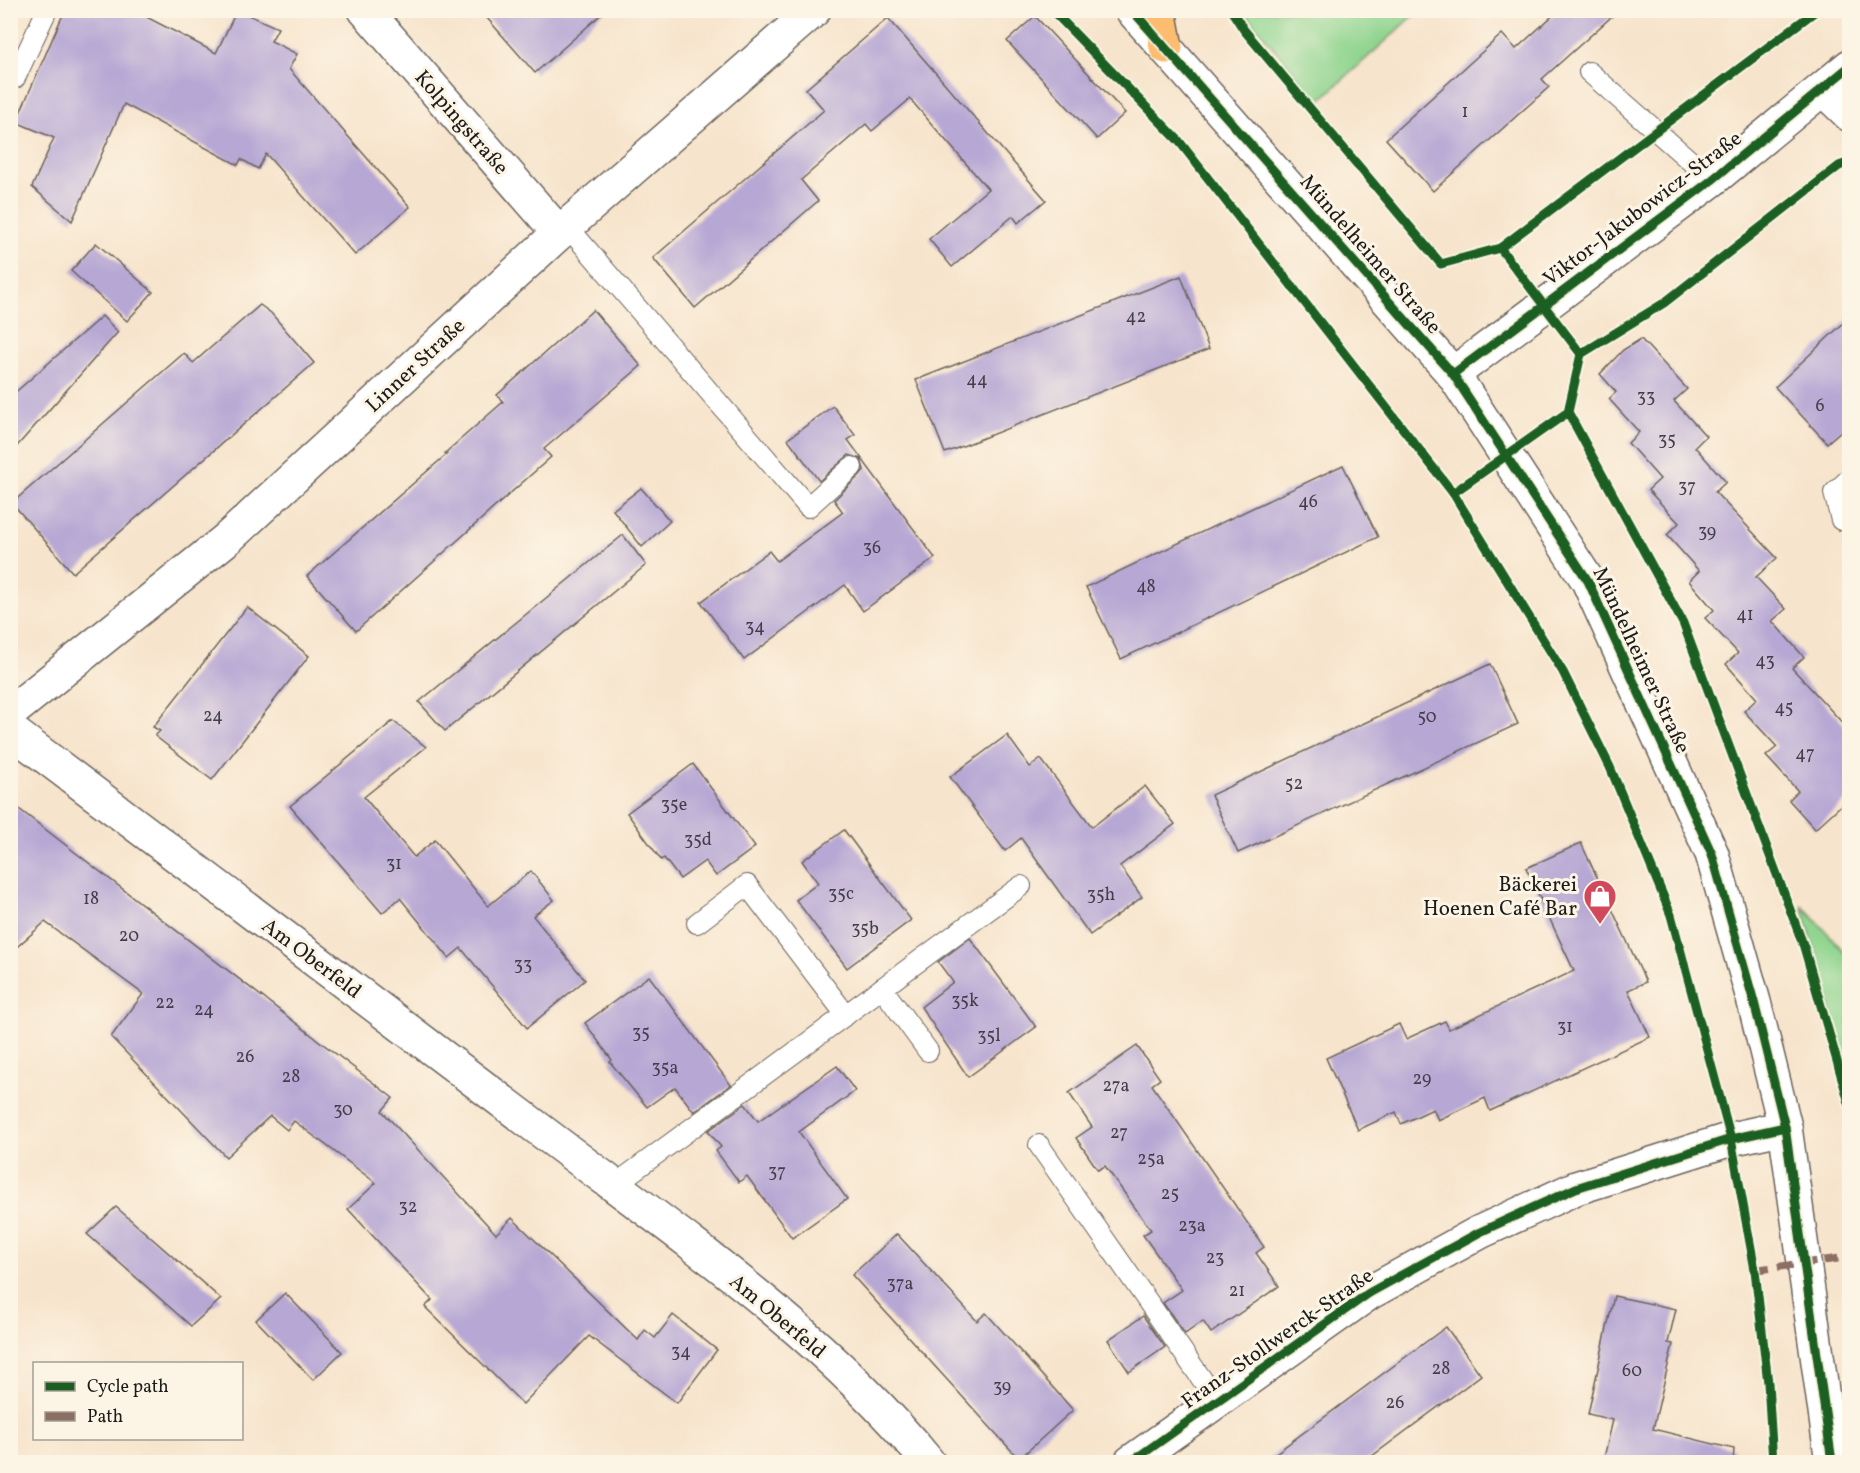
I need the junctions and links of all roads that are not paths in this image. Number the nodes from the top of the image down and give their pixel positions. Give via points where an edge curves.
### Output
1 (47, 10) edge
2 (365, 10) edge
3 (814, 10) edge
4 (1132, 10) edge
5 (1160, 10) edge
6 (1166, 47) junction
7 (1850, 66) edge
8 (1589, 72) dead end
9 (15, 78) dead end
10 (1824, 90) junction
11 (1850, 115) edge
12 (1712, 180) junction
13 (563, 230) junction
14 (1453, 374) junction
15 (852, 467) dead end
16 (1850, 478) edge
17 (1841, 520) dead end
18 (10, 713) edge
19 (10, 730) edge
20 (1021, 886) dead end
21 (697, 923) dead end
22 (882, 988) junction
23 (846, 1015) junction
24 (928, 1051) dead end
25 (1785, 1127) junction
26 (1039, 1145) dead end
27 (613, 1186) junction
28 (1217, 1401) junction
29 (928, 1462) edge
30 (1131, 1462) edge
31 (1832, 1462) edge

1 - 9 lane
2 - 13 street, Kolpingstraße
3 - 13 street, Linner Straße
4 - 6 street, Mündelheimer Straße
5 - 6 main road
6 - 14 street, Mündelheimer Straße
7 - 10 street, Viktor-Jakubowicz-Straße
8 - 12 lane
10 - 11 street
10 - 12 street, Viktor-Jakubowicz-Straße
12 - 14 street, Viktor-Jakubowicz-Straße
13 - 15 lane via 808,507
13 - 18 street, Linner Straße via 228,538
14 - 25 street, Mündelheimer Straße via 1588,581 1712,854
16 - 17 lane via 1834,493
19 - 27 street, Am Oberfeld
20 - 22 lane
21 - 23 lane via 747,885
22 - 23 lane
22 - 24 lane
23 - 27 lane
25 - 28 street, Franz-Stollwerck-Straße via 1731,1139 1576,1188 1480,1232 1369,1293
25 - 31 street, Mündelheimer Straße
26 - 28 lane
27 - 29 street, Am Oberfeld via 795,1327 897,1424
28 - 30 street, Franz-Stollwerck-Straße

